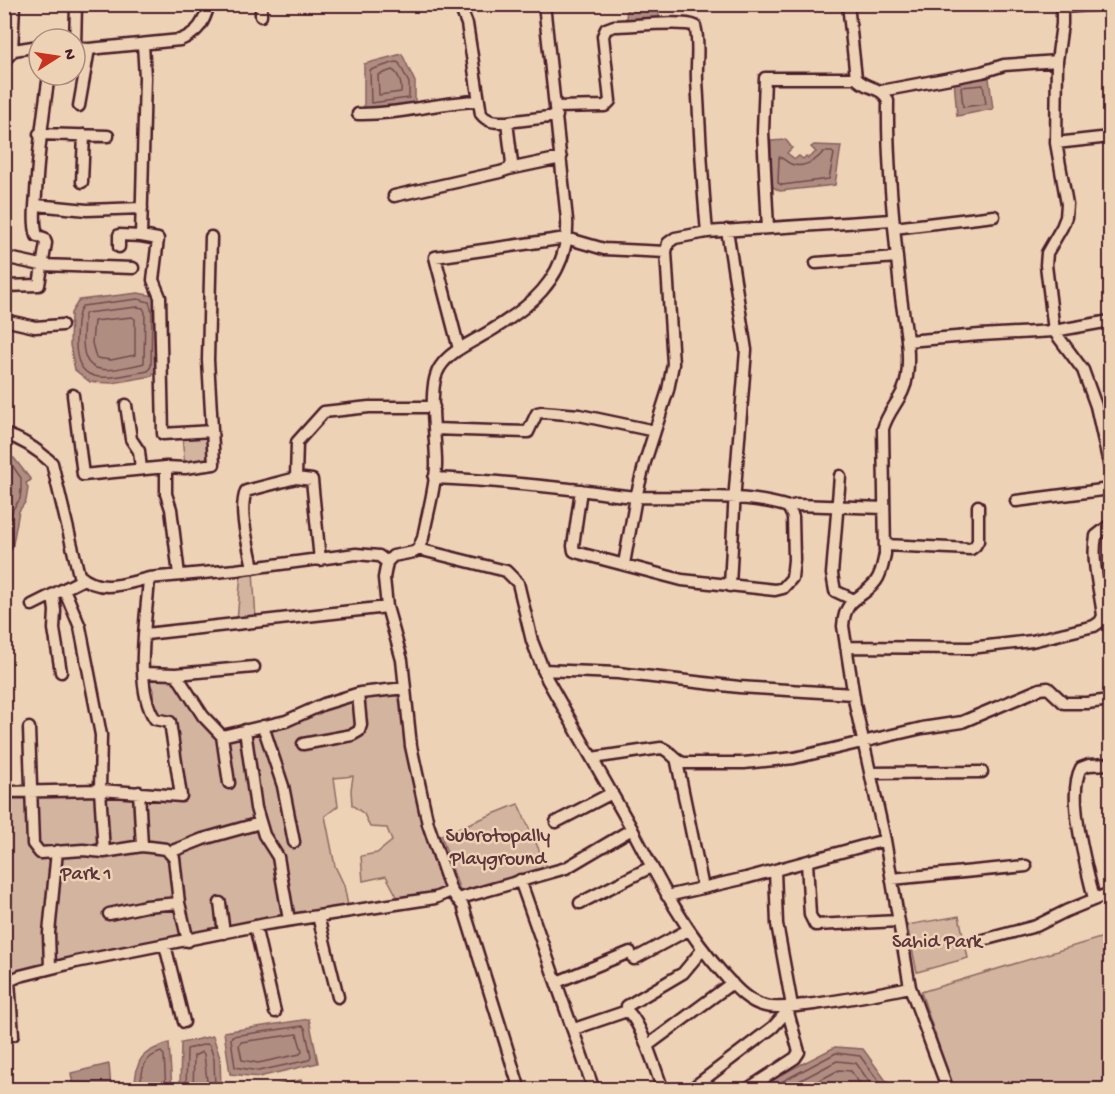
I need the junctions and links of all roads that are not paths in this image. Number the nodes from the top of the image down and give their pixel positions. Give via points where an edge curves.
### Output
1 (14, 4) edge
2 (76, 4) edge
3 (209, 4) edge
4 (261, 4) edge
5 (459, 4) edge
6 (544, 4) edge
7 (848, 4) edge
8 (1104, 4) edge
9 (1062, 6) edge
10 (261, 16) dead end
11 (75, 27) edge
12 (143, 44) junction
13 (27, 49) edge
14 (89, 49) joint
15 (12, 52) junction
16 (4, 61) edge
17 (1057, 61) junction
18 (856, 78) junction
19 (47, 87) edge
20 (881, 91) junction
21 (479, 101) junction
22 (79, 106) dead end
23 (556, 112) junction
24 (358, 114) dead end
25 (507, 122) junction
26 (39, 134) junction
27 (84, 135) junction
28 (108, 136) dead end
29 (1110, 137) edge
30 (1056, 143) junction
31 (561, 158) junction
32 (509, 169) junction
33 (82, 182) dead end
34 (394, 196) dead end
35 (36, 205) junction
36 (142, 208) junction
37 (994, 216) dead end
38 (893, 224) junction
39 (768, 228) junction
40 (727, 230) junction
41 (707, 232) junction
42 (141, 236) junction
43 (211, 237) dead end
44 (566, 238) junction
45 (119, 247) dead end
46 (666, 252) junction
47 (4, 257) edge
48 (897, 257) junction
49 (816, 263) dead end
50 (41, 265) junction
51 (133, 268) dead end
52 (4, 286) edge
53 (4, 320) edge
54 (1110, 321) edge
55 (62, 325) dead end
56 (1054, 331) junction
57 (907, 341) junction
58 (459, 349) junction
59 (73, 395) dead end
60 (126, 405) dead end
61 (434, 407) junction
62 (434, 429) junction
63 (212, 431) junction
64 (656, 431) junction
65 (4, 434) edge
66 (166, 467) junction
67 (1110, 468) edge
68 (141, 470) junction
69 (840, 476) dead end
70 (296, 478) junction
71 (434, 478) junction
72 (1110, 489) edge
73 (581, 490) junction
74 (636, 497) junction
75 (734, 498) junction
76 (1016, 501) dead end
77 (978, 506) dead end
78 (788, 507) junction
79 (837, 507) junction
80 (884, 508) junction
81 (1110, 525) edge
82 (885, 545) junction
83 (418, 549) junction
84 (320, 560) junction
85 (387, 562) junction
86 (624, 564) junction
87 (253, 568) junction
88 (179, 575) junction
89 (150, 578) junction
90 (84, 579) junction
91 (730, 586) junction
92 (64, 589) junction
93 (53, 595) junction
94 (854, 600) junction
95 (32, 605) dead end
96 (387, 607) junction
97 (146, 634) junction
98 (846, 647) junction
99 (254, 668) dead end
100 (543, 670) junction
101 (61, 672) dead end
102 (143, 673) junction
103 (176, 674) junction
104 (405, 688) junction
105 (358, 694) junction
106 (853, 694) junction
107 (1110, 700) edge
108 (263, 726) junction
109 (29, 728) dead end
110 (245, 730) junction
111 (222, 736) junction
112 (864, 742) junction
113 (303, 744) dead end
114 (592, 758) junction
115 (677, 762) junction
116 (1110, 764) edge
117 (982, 772) dead end
118 (870, 773) junction
119 (229, 783) dead end
120 (100, 790) junction
121 (32, 791) junction
122 (4, 792) edge
123 (138, 792) junction
124 (612, 793) junction
125 (556, 822) dead end
126 (260, 823) junction
127 (632, 829) junction
128 (885, 840) junction
129 (294, 842) dead end
130 (142, 846) junction
131 (57, 851) junction
132 (104, 852) junction
133 (170, 852) junction
134 (807, 862) junction
135 (1026, 866) dead end
136 (651, 867) junction
137 (776, 870) junction
138 (892, 879) junction
139 (520, 880) junction
140 (703, 888) junction
141 (1110, 893) edge
142 (454, 895) junction
143 (667, 896) junction
144 (1095, 899) junction
145 (179, 903) junction
146 (220, 903) dead end
147 (580, 903) dead end
148 (109, 914) dead end
149 (318, 916) junction
150 (289, 920) junction
151 (899, 921) junction
152 (255, 926) junction
153 (688, 930) junction
154 (224, 933) junction
155 (979, 940) dead end
156 (188, 941) junction
157 (165, 945) junction
158 (703, 949) junction
159 (50, 968) junction
160 (7, 982) edge
161 (557, 982) junction
162 (732, 983) junction
163 (910, 987) junction
164 (338, 997) dead end
165 (627, 1006) dead end
166 (790, 1009) junction
167 (275, 1012) dead end
168 (184, 1022) dead end
169 (574, 1029) junction
170 (13, 1035) dead end
171 (647, 1046) junction
172 (520, 1089) edge
173 (594, 1089) edge
174 (663, 1089) edge
175 (690, 1089) edge
176 (746, 1089) edge
177 (948, 1089) edge

1 - 15 street
2 - 11 street
3 - 12 street via 204,21 193,35
4 - 10 street
5 - 21 street via 467,24
6 - 23 street
7 - 18 street
8 - 9 street
9 - 17 street
12 - 14 street
12 - 36 street
13 - 15 street
14 - 22 street
15 - 16 street
17 - 20 street via 1004,64 982,72
17 - 30 street
18 - 20 street via 868,88
18 - 39 street via 765,78 763,132
19 - 26 street
20 - 38 street via 888,101
21 - 24 street
21 - 25 street via 485,120
23 - 25 street
23 - 31 street
23 - 41 street via 605,106 610,101 603,36 606,29 689,23 695,26
25 - 32 street via 513,163
26 - 27 street
26 - 35 street
27 - 28 street
27 - 33 street
29 - 30 street
30 - 56 street via 1067,204 1062,227 1047,253
31 - 32 street
31 - 44 street
32 - 34 street
35 - 36 street via 87,210
35 - 50 street via 35,230 45,243
36 - 42 street
37 - 38 street
38 - 39 street
38 - 48 street
39 - 40 street
40 - 41 street
40 - 75 street via 746,350
41 - 46 street via 675,238 668,243
42 - 45 street via 119,235
42 - 63 street via 158,239 153,280 160,297 163,434
43 - 63 street via 208,360
44 - 46 street via 604,249
44 - 58 street via 563,257 532,302 510,320
44 - 58 street via 435,257
46 - 64 street via 673,364
47 - 50 street
48 - 49 street
48 - 57 street
50 - 51 street
50 - 52 street via 39,285
53 - 55 street via 35,327
54 - 56 street
56 - 57 street
56 - 67 street via 1083,370
57 - 80 street via 906,383 902,396 885,418 883,429
58 - 61 street via 439,367
59 - 68 street via 83,475
60 - 68 street
61 - 62 street
61 - 70 street via 324,412 297,442
62 - 64 street via 528,432 534,417 542,412 579,415
62 - 71 street
63 - 66 street via 214,464
64 - 74 street
65 - 90 street via 52,463 75,561
66 - 68 street
66 - 88 street via 166,494
69 - 79 street
70 - 84 street via 312,480
70 - 87 street via 246,491 244,512
71 - 73 street
71 - 83 street
72 - 76 street
73 - 74 street
73 - 86 street via 574,551
74 - 75 street
74 - 86 street
75 - 78 street
75 - 91 street
77 - 82 street via 978,541 971,549
78 - 79 street
78 - 91 street via 793,518 792,578 775,590
79 - 80 street
79 - 94 street via 833,585 839,594
80 - 82 street
81 - 98 street via 1096,536 1094,545 1103,616 1094,626 1032,641 970,648
82 - 94 street via 882,572
83 - 85 street via 393,556
83 - 100 street via 510,574 521,591 529,632
84 - 85 street via 368,554
84 - 87 street
85 - 96 street
86 - 91 street via 682,580
87 - 88 street
88 - 89 street
89 - 90 street via 109,587
89 - 97 street
90 - 92 street
92 - 93 street
92 - 120 street via 80,627 92,681 101,735
93 - 95 street
93 - 101 street
94 - 98 street via 844,616
96 - 97 street
96 - 104 street via 402,660
97 - 102 street
98 - 106 street
99 - 103 street
100 - 106 street
100 - 114 street
102 - 103 street
102 - 123 street via 149,710 155,719 170,722 181,796
103 - 111 street via 203,716
104 - 105 street
104 - 142 street via 411,746 428,824
105 - 108 street
105 - 113 street via 359,731
106 - 112 street
107 - 112 street via 1064,703 1048,688 1040,689 962,722
108 - 110 street
108 - 129 street via 283,786
109 - 121 street
110 - 111 street
110 - 126 street
111 - 119 street
112 - 115 street via 784,759
112 - 118 street
114 - 115 street via 661,748
114 - 124 street
115 - 140 street
116 - 144 street via 1081,768 1076,777 1078,833
117 - 118 street
118 - 128 street
120 - 121 street
120 - 123 street
120 - 132 street
121 - 122 street
121 - 131 street via 33,844 40,853
123 - 130 street
124 - 125 street
124 - 127 street
126 - 133 street
126 - 150 street via 278,857
127 - 136 street
127 - 139 street via 566,868
128 - 134 street
128 - 138 street
130 - 132 street
130 - 133 street
131 - 132 street
131 - 159 street via 49,933
133 - 145 street
134 - 137 street
134 - 151 street via 810,915 815,926
135 - 138 street
136 - 143 street
136 - 147 street
137 - 140 street
137 - 166 street via 777,924
138 - 151 street
139 - 142 street
139 - 161 street
140 - 143 street
141 - 144 street
142 - 149 street
142 - 172 street via 463,906
143 - 153 street
144 - 155 street via 1036,926
145 - 148 street
145 - 156 street
146 - 154 street
149 - 150 street
149 - 164 street
150 - 152 street
151 - 163 street
152 - 154 street
152 - 167 street
153 - 158 street
153 - 161 street via 632,956
154 - 156 street
156 - 157 street
157 - 159 street
157 - 168 street
158 - 162 street
158 - 165 street via 683,973
159 - 160 street
160 - 170 street
161 - 169 street
162 - 166 street via 761,1005
162 - 171 street
163 - 166 street
163 - 177 street
166 - 175 street via 773,1027
166 - 176 street via 799,1052
169 - 171 street via 627,1011
169 - 173 street
171 - 174 street

